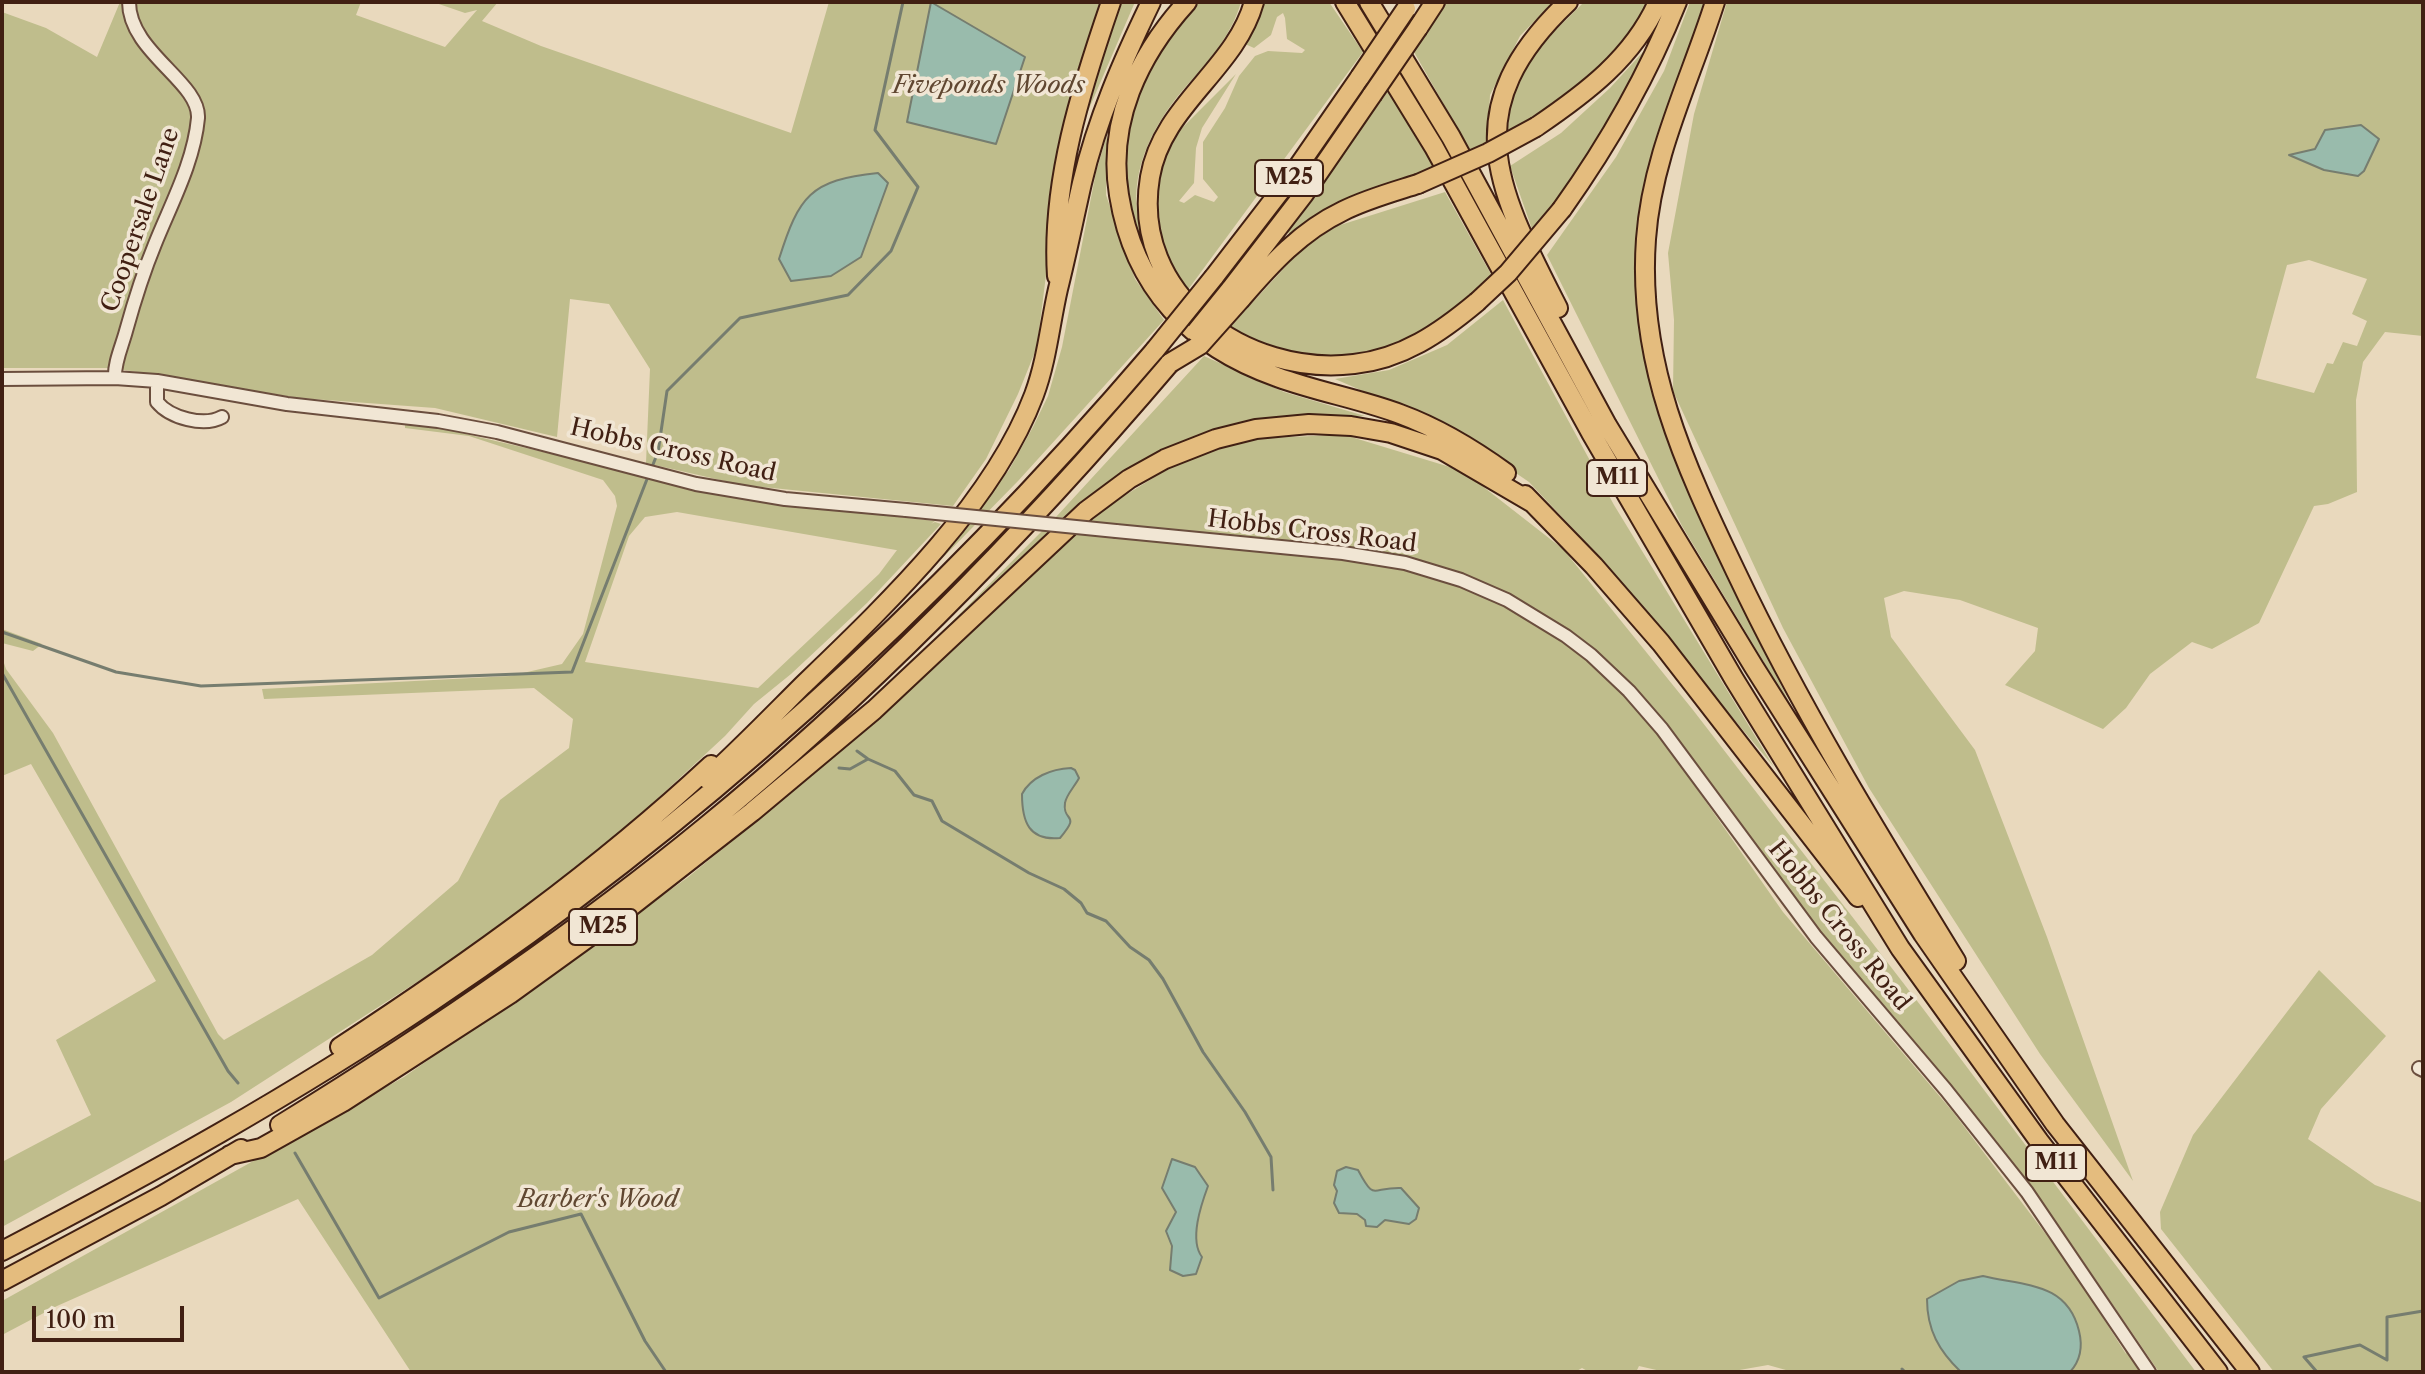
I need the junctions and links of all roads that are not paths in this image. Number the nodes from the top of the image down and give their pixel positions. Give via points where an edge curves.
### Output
1 (129, 2) edge
2 (1111, 2) edge
3 (1151, 2) edge
4 (1187, 2) edge
5 (1254, 2) edge
6 (1345, 2) edge
7 (1369, 2) edge
8 (1435, 2) edge
9 (1568, 2) edge
10 (1658, 2) edge
11 (1677, 2) edge
12 (1715, 2) edge
13 (1408, 6) edge
14 (1058, 291) junction
15 (1235, 295) junction
16 (115, 378) junction
17 (2, 379) edge
18 (157, 381) junction
19 (222, 417) dead end
20 (1607, 425) junction
21 (1531, 502) junction
22 (869, 619) junction
23 (941, 647) junction
24 (683, 814) junction
25 (705, 827) junction
26 (1900, 948) junction
27 (281, 1098) junction
28 (2055, 1124) junction
29 (230, 1155) junction
30 (2, 1251) edge
31 (2, 1281) edge
32 (2149, 1372) edge
33 (2218, 1372) edge
34 (2250, 1372) edge

1 - 16 street, Coopersale Lane via 137,35 193,98 198,115 179,186 136,296
2 - 14 highway via 1069,142 1055,253
3 - 14 highway via 1098,127
4 - 21 highway via 1141,63 1119,132 1116,163 1122,214 1151,283 1180,321 1212,347 1255,369 1358,399 1439,431 1514,479
5 - 11 highway, bridge via 1233,48 1176,115 1160,146 1150,175 1151,233 1177,292 1212,328 1255,351 1328,366 1404,351 1431,338 1508,273 1562,209 1625,113
6 - 26 highway, M11 via 1434,147 1734,679
7 - 20 highway, M11 via 1451,137
8 - 15 highway, M25, bridge
9 - 20 highway via 1532,40 1511,76 1499,116 1499,164 1517,227 1576,344
10 - 15 highway, bridge via 1617,64 1566,107 1488,153 1317,225
12 - 28 highway via 1668,133 1649,212 1647,319 1663,398 1724,548 1807,713
13 - 24 highway, M25, bridge via 1288,181 1155,350 915,606 814,702
14 - 22 highway via 1044,366 1014,438 948,531
15 - 25 highway, M25, bridge via 957,598 828,721
16 - 17 street, Hobbs Cross Road
16 - 18 street, Hobbs Cross Road
18 - 19 street via 157,402 167,411 207,422
18 - 32 street, Hobbs Cross Road, bridge via 279,403 464,425 748,494 1343,553 1405,563 1487,591 1591,655 1662,729 1816,937 2019,1182
20 - 28 highway, M11 via 1923,934
21 - 23 highway via 1442,450 1378,430 1296,424 1229,435 1165,459 1107,494
21 - 26 highway via 1661,643
22 - 24 highway via 700,786
22 - 27 highway via 610,852 443,978 302,1072
23 - 25 highway, M25 via 741,811
23 - 29 highway, M25 via 752,812 545,970 324,1113 261,1148
24 - 27 highway, M25 via 469,976
25 - 29 highway, M25 via 480,996
26 - 33 highway, M11 via 2039,1141
27 - 30 highway, M25
28 - 34 highway, M11
29 - 31 highway, M25

